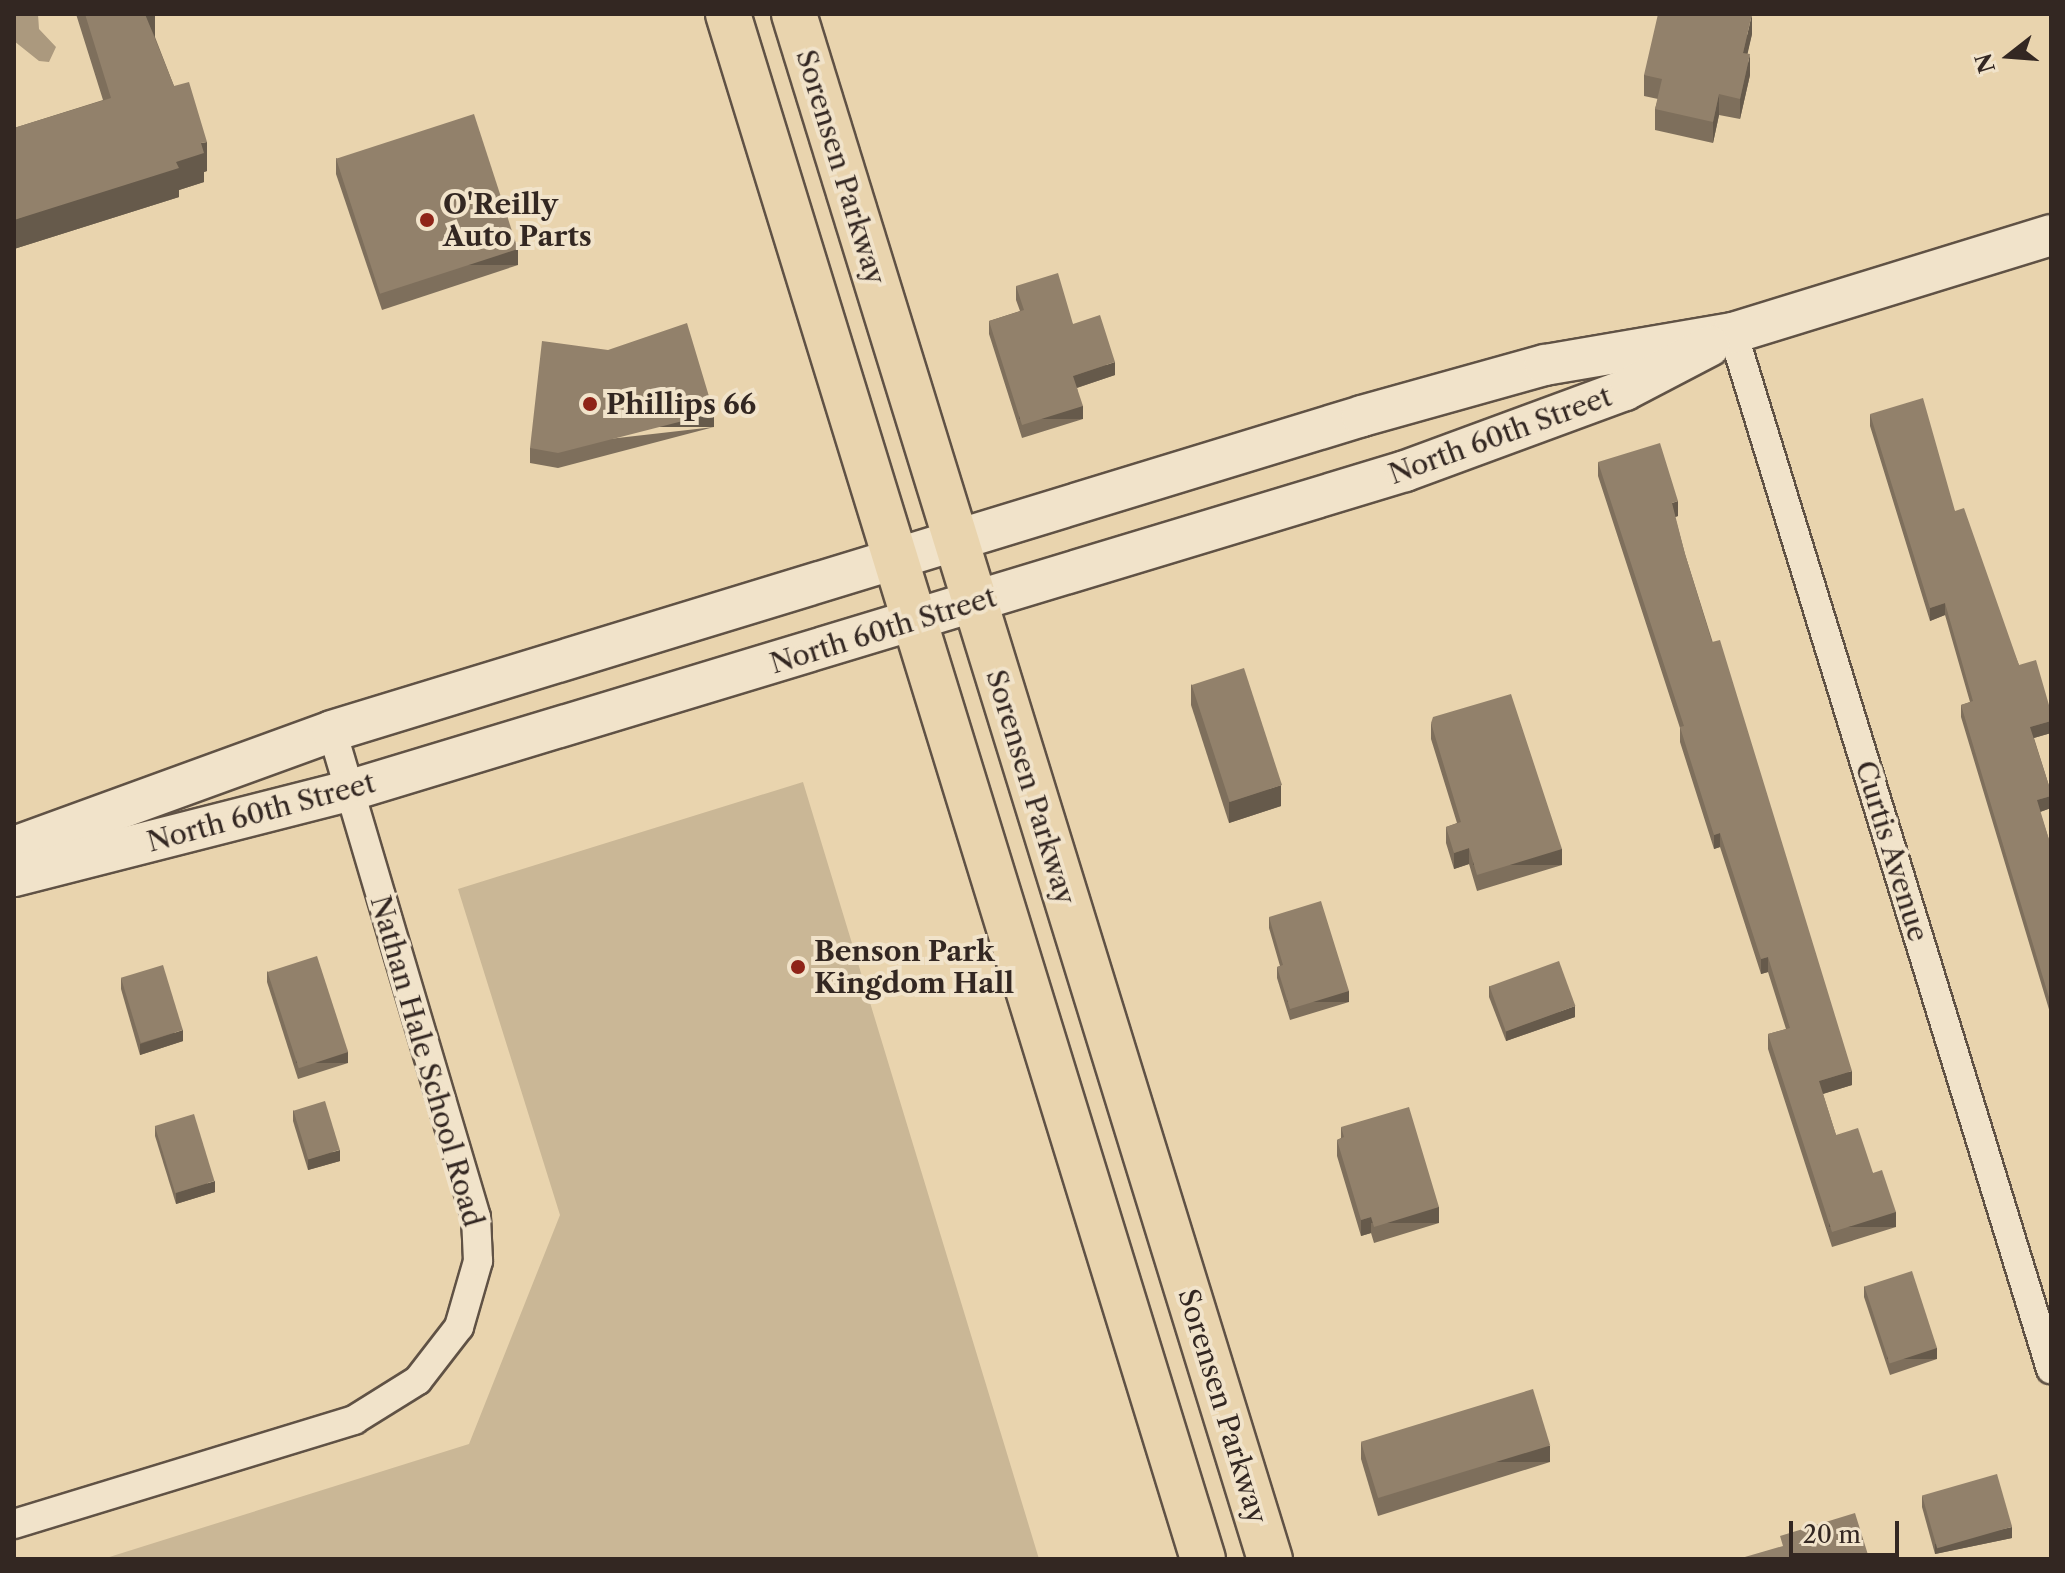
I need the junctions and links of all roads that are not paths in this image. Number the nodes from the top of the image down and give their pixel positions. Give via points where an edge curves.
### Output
1 (728, 14) edge
2 (794, 14) edge
3 (2051, 235) edge
4 (1733, 333) junction
5 (955, 540) junction
6 (896, 557) junction
7 (975, 603) junction
8 (915, 621) junction
9 (332, 731) junction
10 (348, 791) junction
11 (14, 847) edge
12 (14, 876) edge
13 (2051, 1369) edge
14 (14, 1524) edge
15 (1203, 1559) edge
16 (1270, 1559) edge

1 - 6 main road
2 - 5 main road, Sorensen Parkway
3 - 4 main road, North 60th Street
4 - 5 main road, North 60th Street via 1545,365
4 - 7 main road, North 60th Street via 1625,390 1538,425
4 - 13 street, Curtis Avenue
5 - 6 main road, North 60th Street
5 - 7 main road, Sorensen Parkway
6 - 8 main road
6 - 9 main road, North 60th Street
7 - 8 main road, North 60th Street
7 - 16 main road, Sorensen Parkway
8 - 10 main road, North 60th Street
8 - 15 main road
9 - 10 street, Nathan Hale School Road
9 - 11 main road, North 60th Street
10 - 12 main road, North 60th Street
10 - 14 street, Nathan Hale School Road via 476,1217 478,1261 459,1327 418,1380 365,1415

